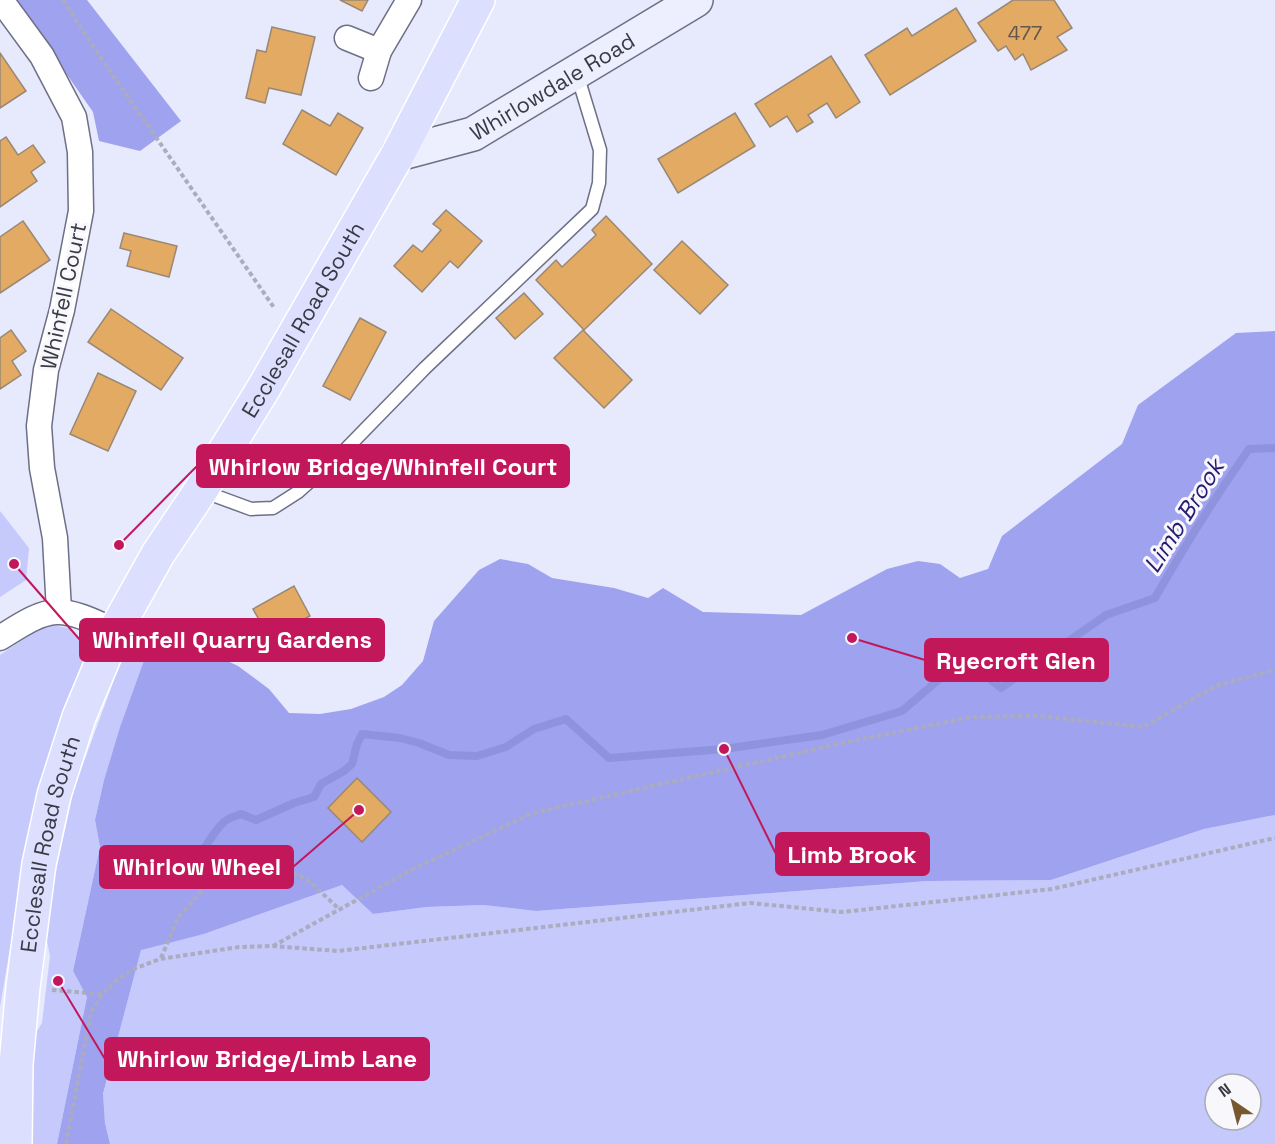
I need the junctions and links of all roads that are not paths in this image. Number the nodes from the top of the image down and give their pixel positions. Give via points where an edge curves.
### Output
1 (1, 0) edge
2 (409, 0) edge
3 (478, 0) edge
4 (696, 0) edge
5 (347, 38) dead end
6 (379, 51) junction
7 (577, 72) junction
8 (371, 78) dead end
9 (398, 154) junction
10 (201, 490) junction
11 (59, 611) junction
12 (115, 631) junction
13 (0, 638) edge
14 (8, 1063) edge
15 (15, 1144) edge

1 - 11 street, Whinfell Court via 42,56 74,117 80,152 81,211 46,370 39,426 42,468 55,537
2 - 6 street
3 - 9 main road, Ecclesall Road South
4 - 7 main road, Whirlowdale Road
5 - 6 street
6 - 8 street
7 - 9 main road, Whirlowdale Road via 473,134
7 - 10 lane via 600,150 599,183 592,209 298,492 273,508 251,509
9 - 10 main road, Ecclesall Road South
10 - 12 main road, Ecclesall Road South via 158,554
11 - 12 street
11 - 13 street via 31,618
12 - 14 main road, Ecclesall Road South via 79,717 54,795 39,864 23,987
14 - 15 main road, Ecclesall Road South

